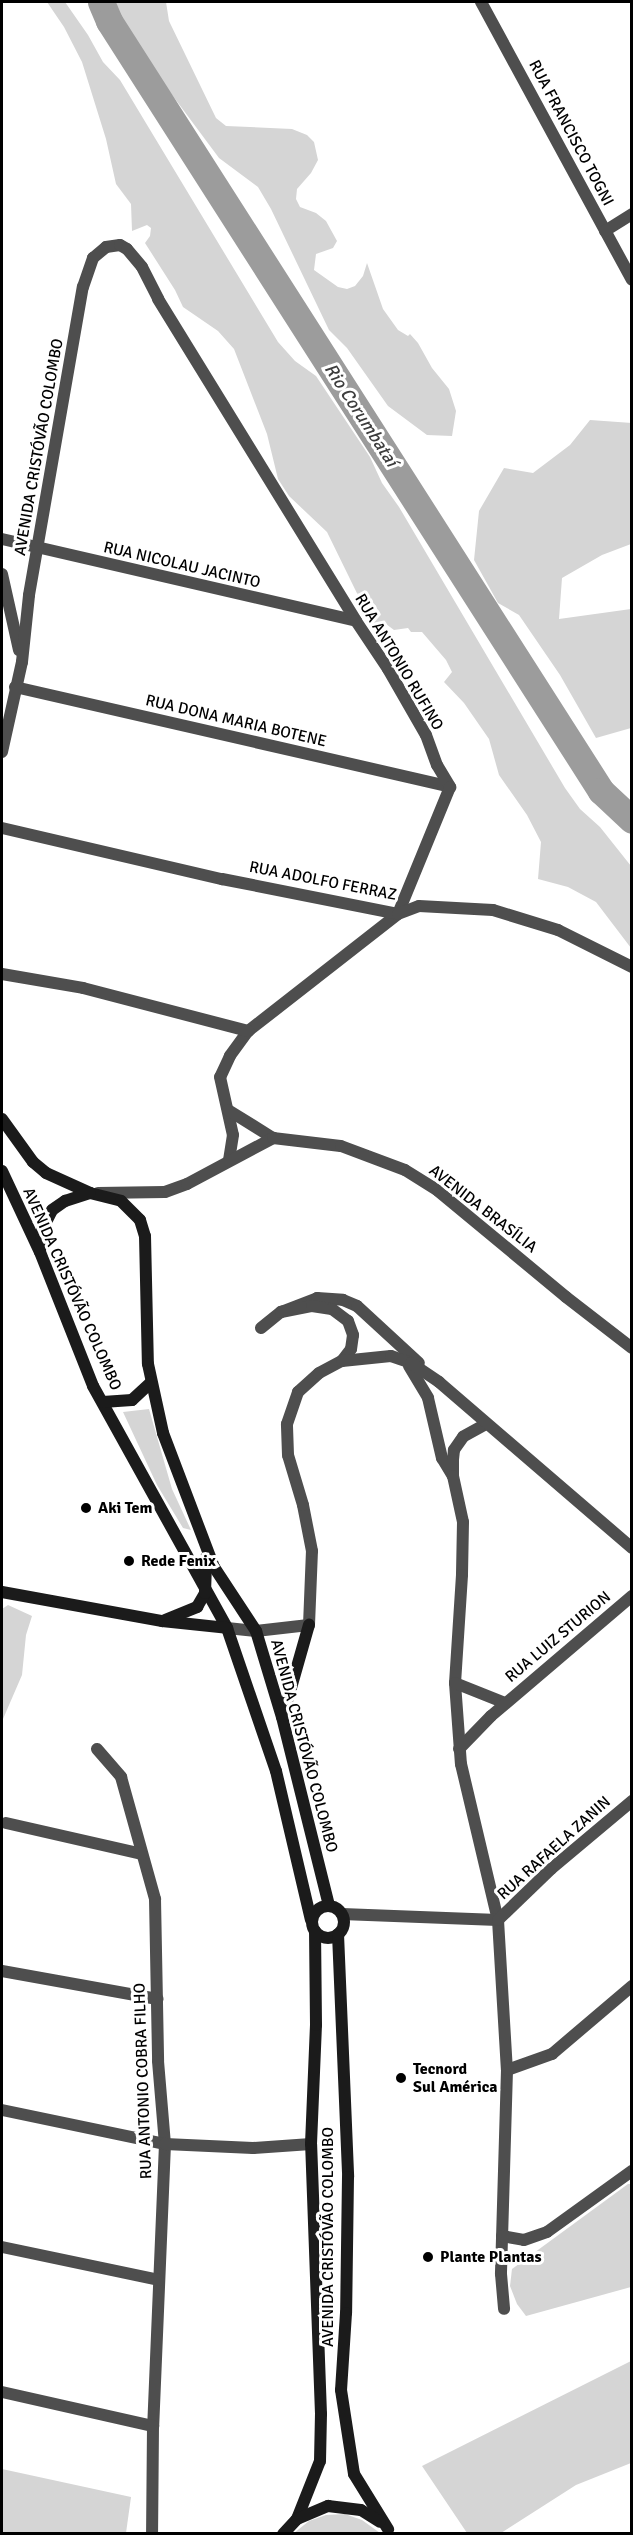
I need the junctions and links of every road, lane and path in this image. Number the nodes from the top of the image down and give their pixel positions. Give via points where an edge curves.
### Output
1 (481, 2) edge
2 (632, 214) edge
3 (605, 231) junction
4 (127, 249) joint
5 (632, 280) edge
6 (2, 539) edge
7 (38, 549) junction
8 (2, 574) edge
9 (356, 621) junction
10 (22, 662) junction
11 (15, 687) junction
12 (2, 752) edge
13 (450, 787) junction
14 (2, 828) edge
15 (398, 914) junction
16 (632, 967) edge
17 (2, 974) edge
18 (248, 1031) junction
19 (228, 1110) junction
20 (2, 1119) edge
21 (273, 1138) junction
22 (229, 1161) junction
23 (2, 1171) edge
24 (90, 1193) junction
25 (40, 1252) junction
26 (281, 1312) junction
27 (261, 1328) dead end
28 (632, 1348) edge
29 (402, 1359) junction
30 (342, 1361) junction
31 (151, 1382) junction
32 (439, 1382) junction
33 (103, 1402) junction
34 (486, 1424) junction
35 (453, 1476) junction
36 (205, 1541) junction
37 (632, 1548) edge
38 (2, 1592) edge
39 (206, 1593) junction
40 (632, 1596) edge
41 (162, 1621) junction
42 (309, 1625) junction
43 (227, 1628) junction
44 (256, 1630) junction
45 (455, 1683) junction
46 (505, 1703) junction
47 (282, 1717) junction
48 (97, 1749) dead end
49 (459, 1749) junction
50 (632, 1801) edge
51 (6, 1823) dead end
52 (142, 1854) junction
53 (329, 1905) junction
54 (342, 1914) junction
55 (498, 1920) junction
56 (313, 1926) junction
57 (338, 1934) junction
58 (2, 1971) edge
59 (632, 1986) edge
60 (157, 1999) junction
61 (507, 2070) junction
62 (2, 2110) edge
63 (165, 2144) junction
64 (311, 2144) junction
65 (632, 2170) edge
66 (502, 2236) junction
67 (2, 2247) edge
68 (159, 2280) junction
69 (504, 2309) dead end
70 (2, 2392) edge
71 (153, 2426) junction
72 (297, 2519) junction
73 (389, 2531) edge
74 (152, 2534) edge
75 (283, 2534) edge

1 - 3 street, RUA FRANCISCO TOGNI
2 - 3 street
3 - 5 street, RUA FRANCISCO TOGNI
4 - 7 street, AVENIDA CRISTÓVÃO COLOMBO via 114,245 99,251 83,287
4 - 9 street, RUA ANTONIO RUFINO via 142,267
6 - 7 street, RUA NICOLAU JACINTO
7 - 9 street, RUA NICOLAU JACINTO
7 - 10 street, AVENIDA CRISTÓVÃO COLOMBO
8 - 10 street
9 - 13 street, RUA ANTONIO RUFINO via 426,735
10 - 11 street, AVENIDA CRISTÓVÃO COLOMBO
11 - 12 street, AVENIDA CRISTÓVÃO COLOMBO
11 - 13 street, RUA DONA MARIA BOTENE
13 - 15 street
14 - 15 street, RUA ADOLFO FERRAZ via 222,879
15 - 16 street, RUA ADOLFO FERRAZ via 419,906 494,910 558,930
15 - 18 street
17 - 18 street via 83,988
18 - 19 street via 220,1077
19 - 21 street
19 - 22 street via 233,1135
20 - 24 street, AVENIDA CRISTÓVÃO COLOMBO via 33,1162 46,1173
21 - 22 street
21 - 28 street, AVENIDA BRASÍLIA via 341,1146 405,1170 438,1191
22 - 24 street via 165,1192
23 - 25 street, AVENIDA CRISTÓVÃO COLOMBO
24 - 25 street via 52,1210 42,1230
24 - 31 street, AVENIDA CRISTÓVÃO COLOMBO via 121,1202 140,1220 145,1236 145,1326
25 - 33 street, AVENIDA CRISTÓVÃO COLOMBO via 93,1386
26 - 27 street
26 - 30 street via 312,1306 342,1314 353,1335 351,1349
26 - 32 street via 317,1298 357,1306
29 - 30 street via 380,1356
29 - 32 street
29 - 35 street via 428,1398 442,1458
30 - 42 street via 303,1387 293,1402 287,1424 288,1455 312,1551
31 - 33 street via 132,1400
31 - 36 street, AVENIDA CRISTÓVÃO COLOMBO via 168,1454
32 - 34 street
33 - 39 street, AVENIDA CRISTÓVÃO COLOMBO
34 - 35 street via 467,1433 458,1444
34 - 37 street
35 - 45 street via 463,1522
36 - 39 street
36 - 44 street, AVENIDA CRISTÓVÃO COLOMBO via 225,1588
38 - 41 street
39 - 41 street via 197,1607
39 - 43 street, AVENIDA CRISTÓVÃO COLOMBO
40 - 46 street, RUA LUIZ STURION
41 - 43 street
42 - 44 street
42 - 47 street
43 - 44 street
43 - 56 street, AVENIDA CRISTÓVÃO COLOMBO via 276,1771
44 - 47 street, AVENIDA CRISTÓVÃO COLOMBO
45 - 46 street, RUA LUIZ STURION
45 - 49 street
46 - 49 street, RUA LUIZ STURION
47 - 53 street, AVENIDA CRISTÓVÃO COLOMBO
48 - 52 street, RUA ANTONIO COBRA FILHO via 121,1777
49 - 55 street
50 - 55 street, RUA RAFAELA ZANIN
51 - 52 street
52 - 60 street, RUA ANTONIO COBRA FILHO via 155,1899
53 - 54 street
53 - 56 street via 318,1908
54 - 55 street
54 - 57 street via 344,1925
55 - 61 street
56 - 57 street via 328,1938
56 - 64 street, AVENIDA CRISTÓVÃO COLOMBO via 316,2025
57 - 73 street, AVENIDA CRISTÓVÃO COLOMBO via 348,2177 341,2390 354,2474
58 - 60 street
59 - 61 street via 552,2054
60 - 63 street, RUA ANTONIO COBRA FILHO
61 - 66 street
62 - 63 street
63 - 64 street via 253,2148
63 - 68 street, RUA ANTONIO COBRA FILHO
64 - 72 street, AVENIDA CRISTÓVÃO COLOMBO via 320,2461
65 - 66 street via 547,2232 524,2240
66 - 69 street
67 - 68 street
68 - 71 street, RUA ANTONIO COBRA FILHO
70 - 71 street
71 - 74 street, RUA ANTONIO COBRA FILHO
72 - 73 street via 328,2506 344,2506 376,2517
72 - 75 street

